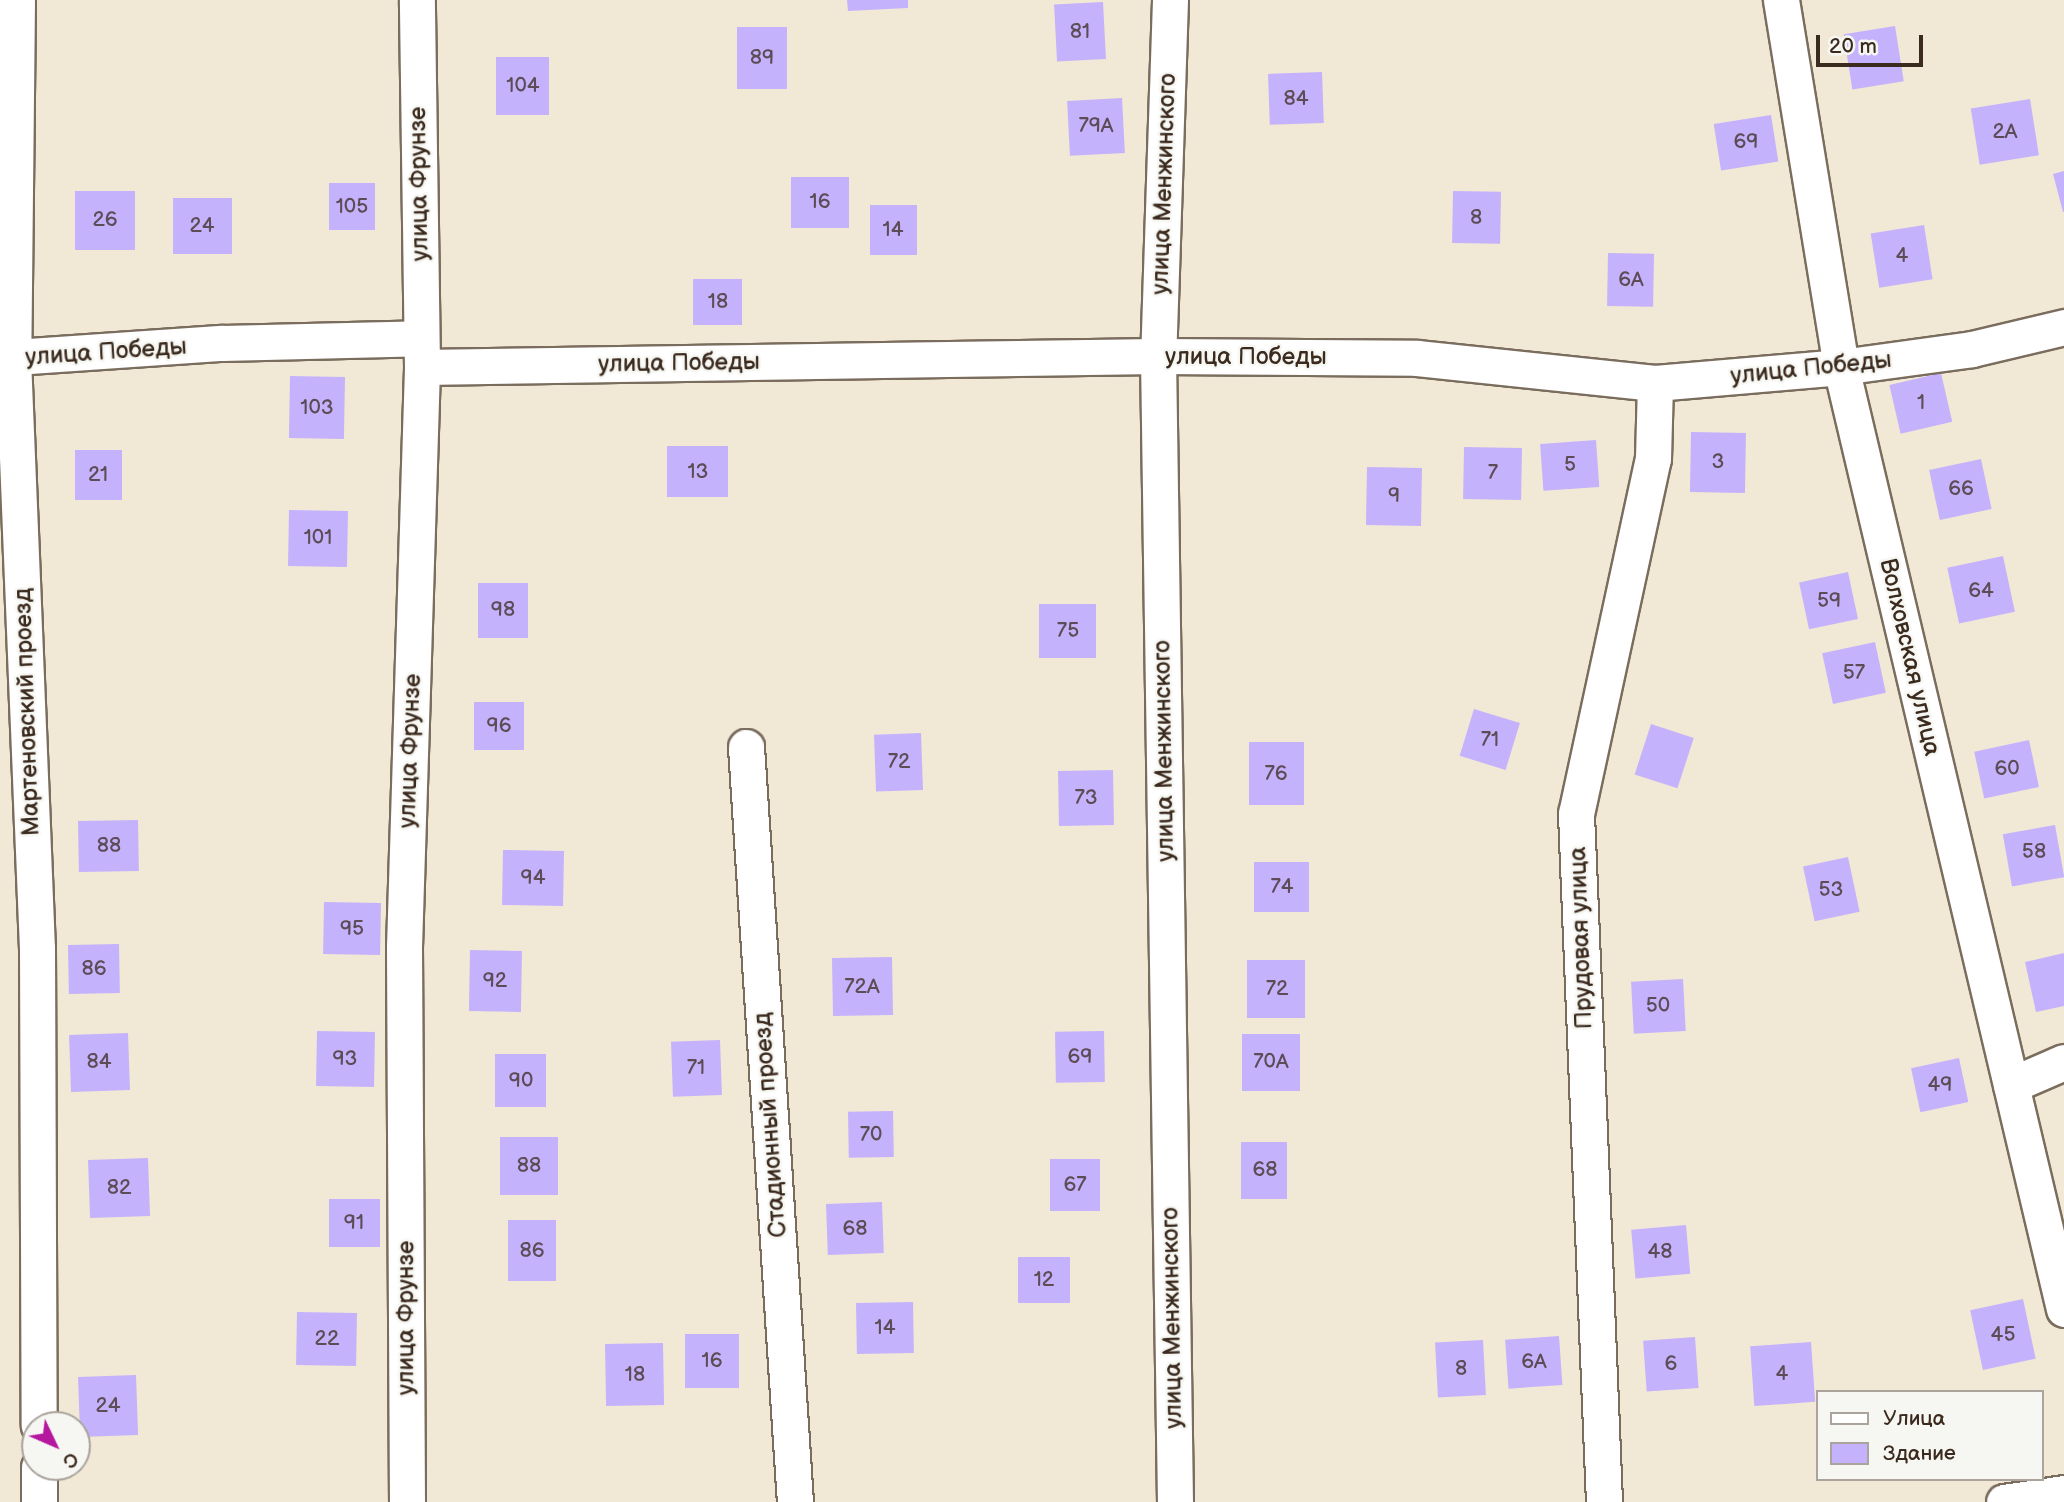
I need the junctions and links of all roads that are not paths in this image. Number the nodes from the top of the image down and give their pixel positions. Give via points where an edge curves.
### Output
1 (17, 0) edge
2 (417, 0) edge
3 (1170, 0) edge
4 (1781, 0) edge
5 (2064, 327) edge
6 (421, 352) junction
7 (1157, 356) junction
8 (7, 358) edge
9 (1841, 368) junction
10 (1655, 383) junction
11 (746, 747) dead end
12 (2064, 1062) edge
13 (2011, 1085) junction
14 (2064, 1309) edge
15 (39, 1411) edge
16 (39, 1481) edge
17 (2064, 1493) edge
18 (1184, 1501) edge
19 (39, 1502) edge
20 (407, 1502) edge
21 (794, 1502) edge
22 (1604, 1502) edge
23 (2004, 1502) edge

1 - 8 street, Мартеновский проезд
2 - 6 street, улица Фрунзе
3 - 7 street, улица Менжинского
4 - 9 street, Волховская улица
5 - 9 street, улица Победы via 1972,349
6 - 7 street, улица Победы
6 - 8 street, улица Победы via 222,343
6 - 20 street, улица Фрунзе via 404,947
7 - 10 street, улица Победы via 1416,358
7 - 18 street, улица Менжинского
8 - 15 street, Мартеновский проезд via 37,948
9 - 10 street, улица Победы
9 - 13 street, Волховская улица
10 - 22 street, Прудовая улица via 1653,459 1576,814
11 - 21 street, Стадионный проезд
12 - 13 street
13 - 14 street, Волховская улица
16 - 19 street
17 - 23 street

